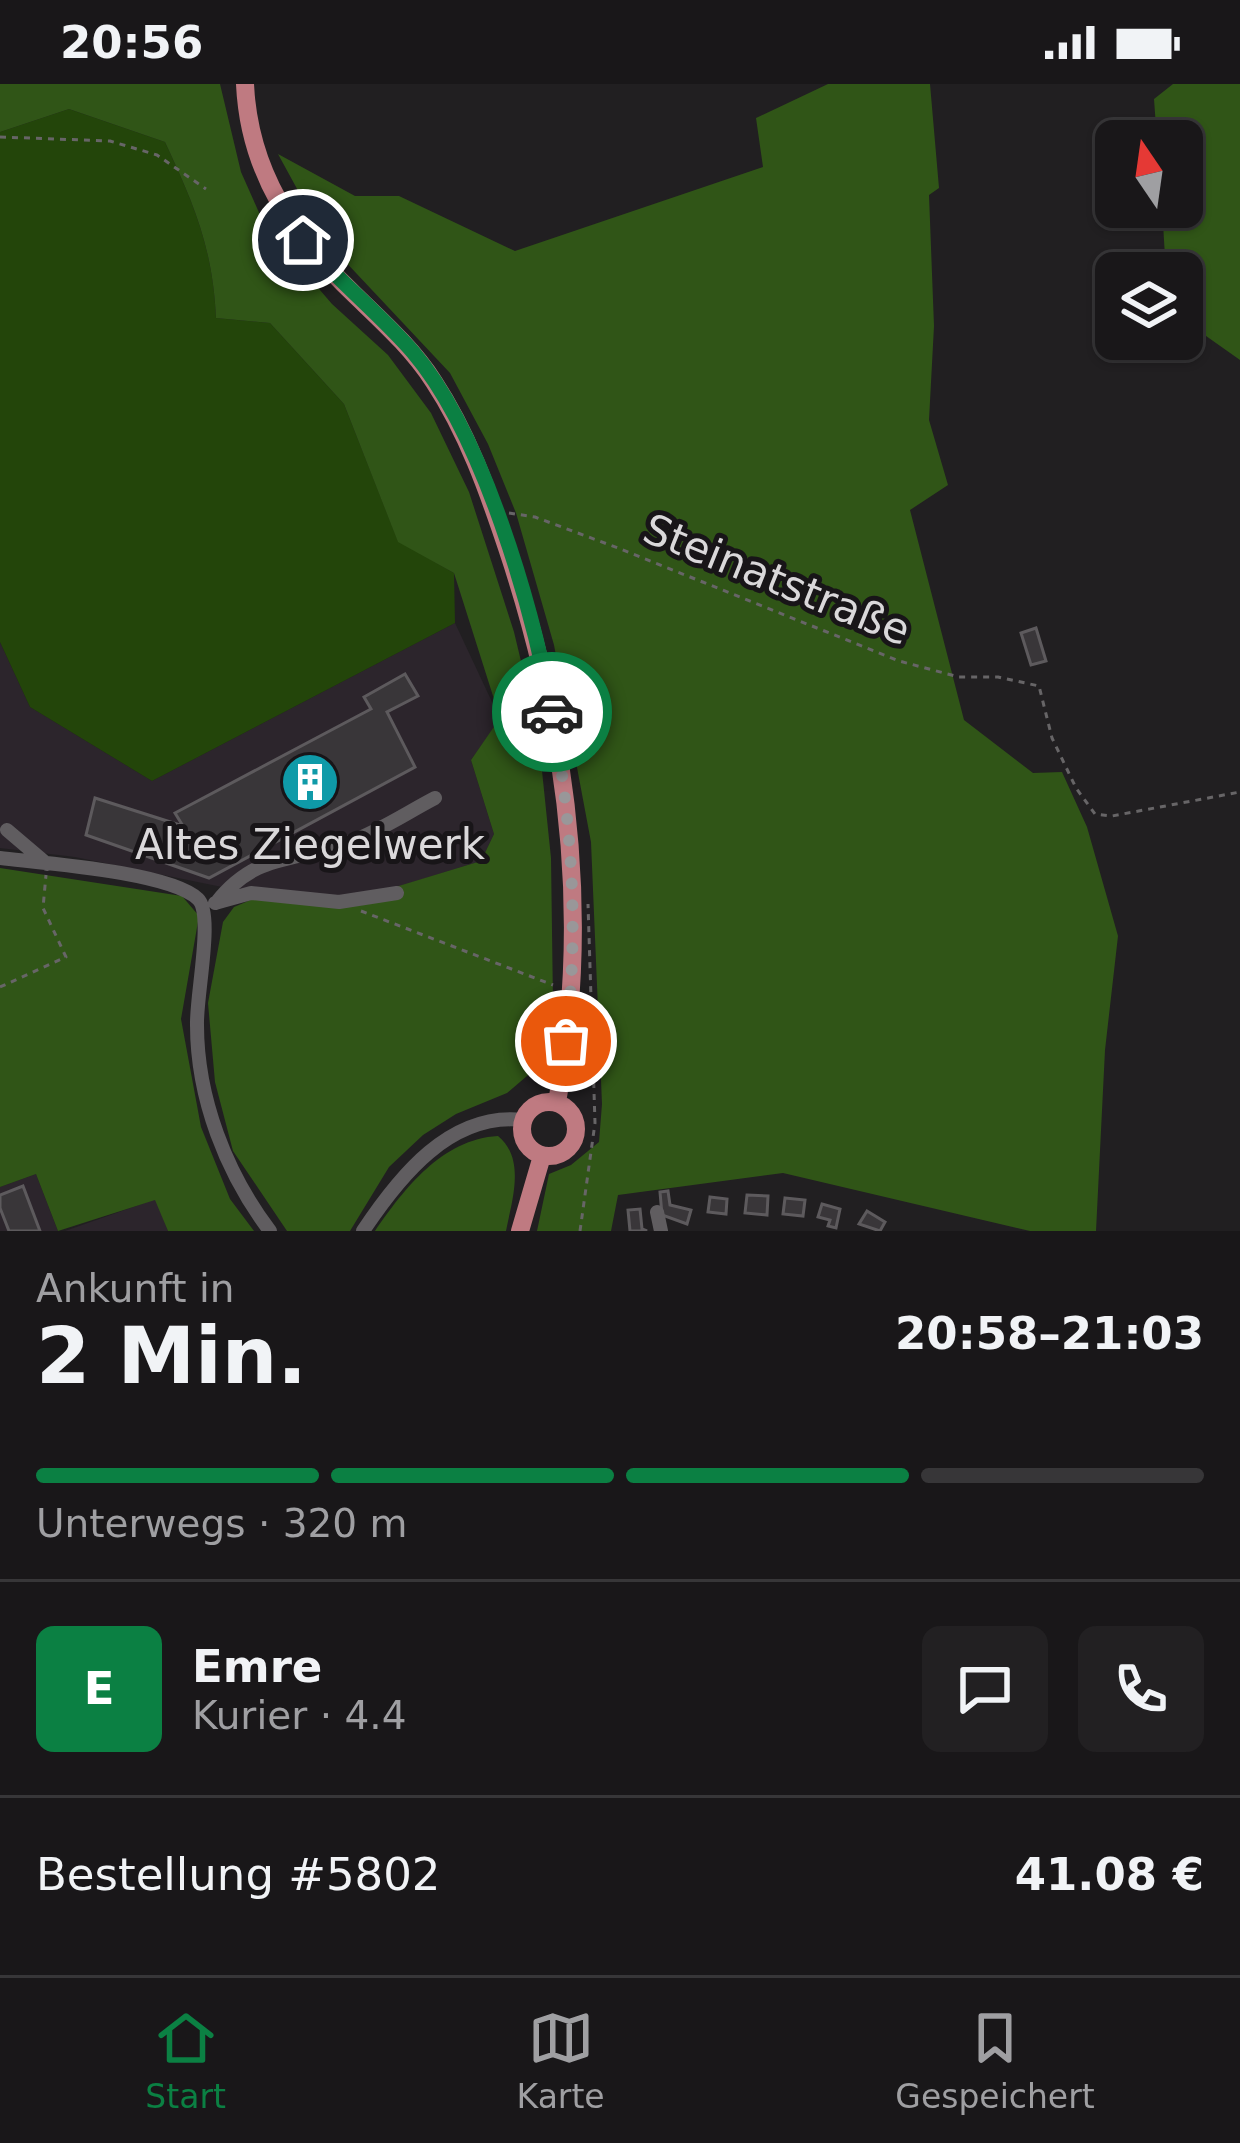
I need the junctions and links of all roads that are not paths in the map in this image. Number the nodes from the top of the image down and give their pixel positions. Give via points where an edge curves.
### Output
1 (245, 84) edge
2 (435, 797) dead end
3 (7, 830) dead end
4 (0, 858) edge
5 (47, 864) junction
6 (398, 893) dead end
7 (210, 905) junction
8 (556, 1102) junction
9 (523, 1120) junction
10 (542, 1156) junction
11 (657, 1212) dead end
12 (270, 1231) edge
13 (363, 1231) edge
14 (520, 1231) edge
15 (661, 1231) edge

1 - 8 main road via 260,163 283,213 434,380 502,514 560,756 574,880 572,993
2 - 7 street via 352,841 268,862
3 - 5 street
4 - 5 street
5 - 7 street via 166,882
6 - 7 street via 339,902 251,893
7 - 12 street via 197,986 201,1069 224,1153
8 - 9 main road via 536,1104
8 - 10 main road via 573,1115 575,1136 563,1153
9 - 10 main road via 524,1142
9 - 13 street via 492,1119 441,1142 397,1182
10 - 14 main road
11 - 15 street

